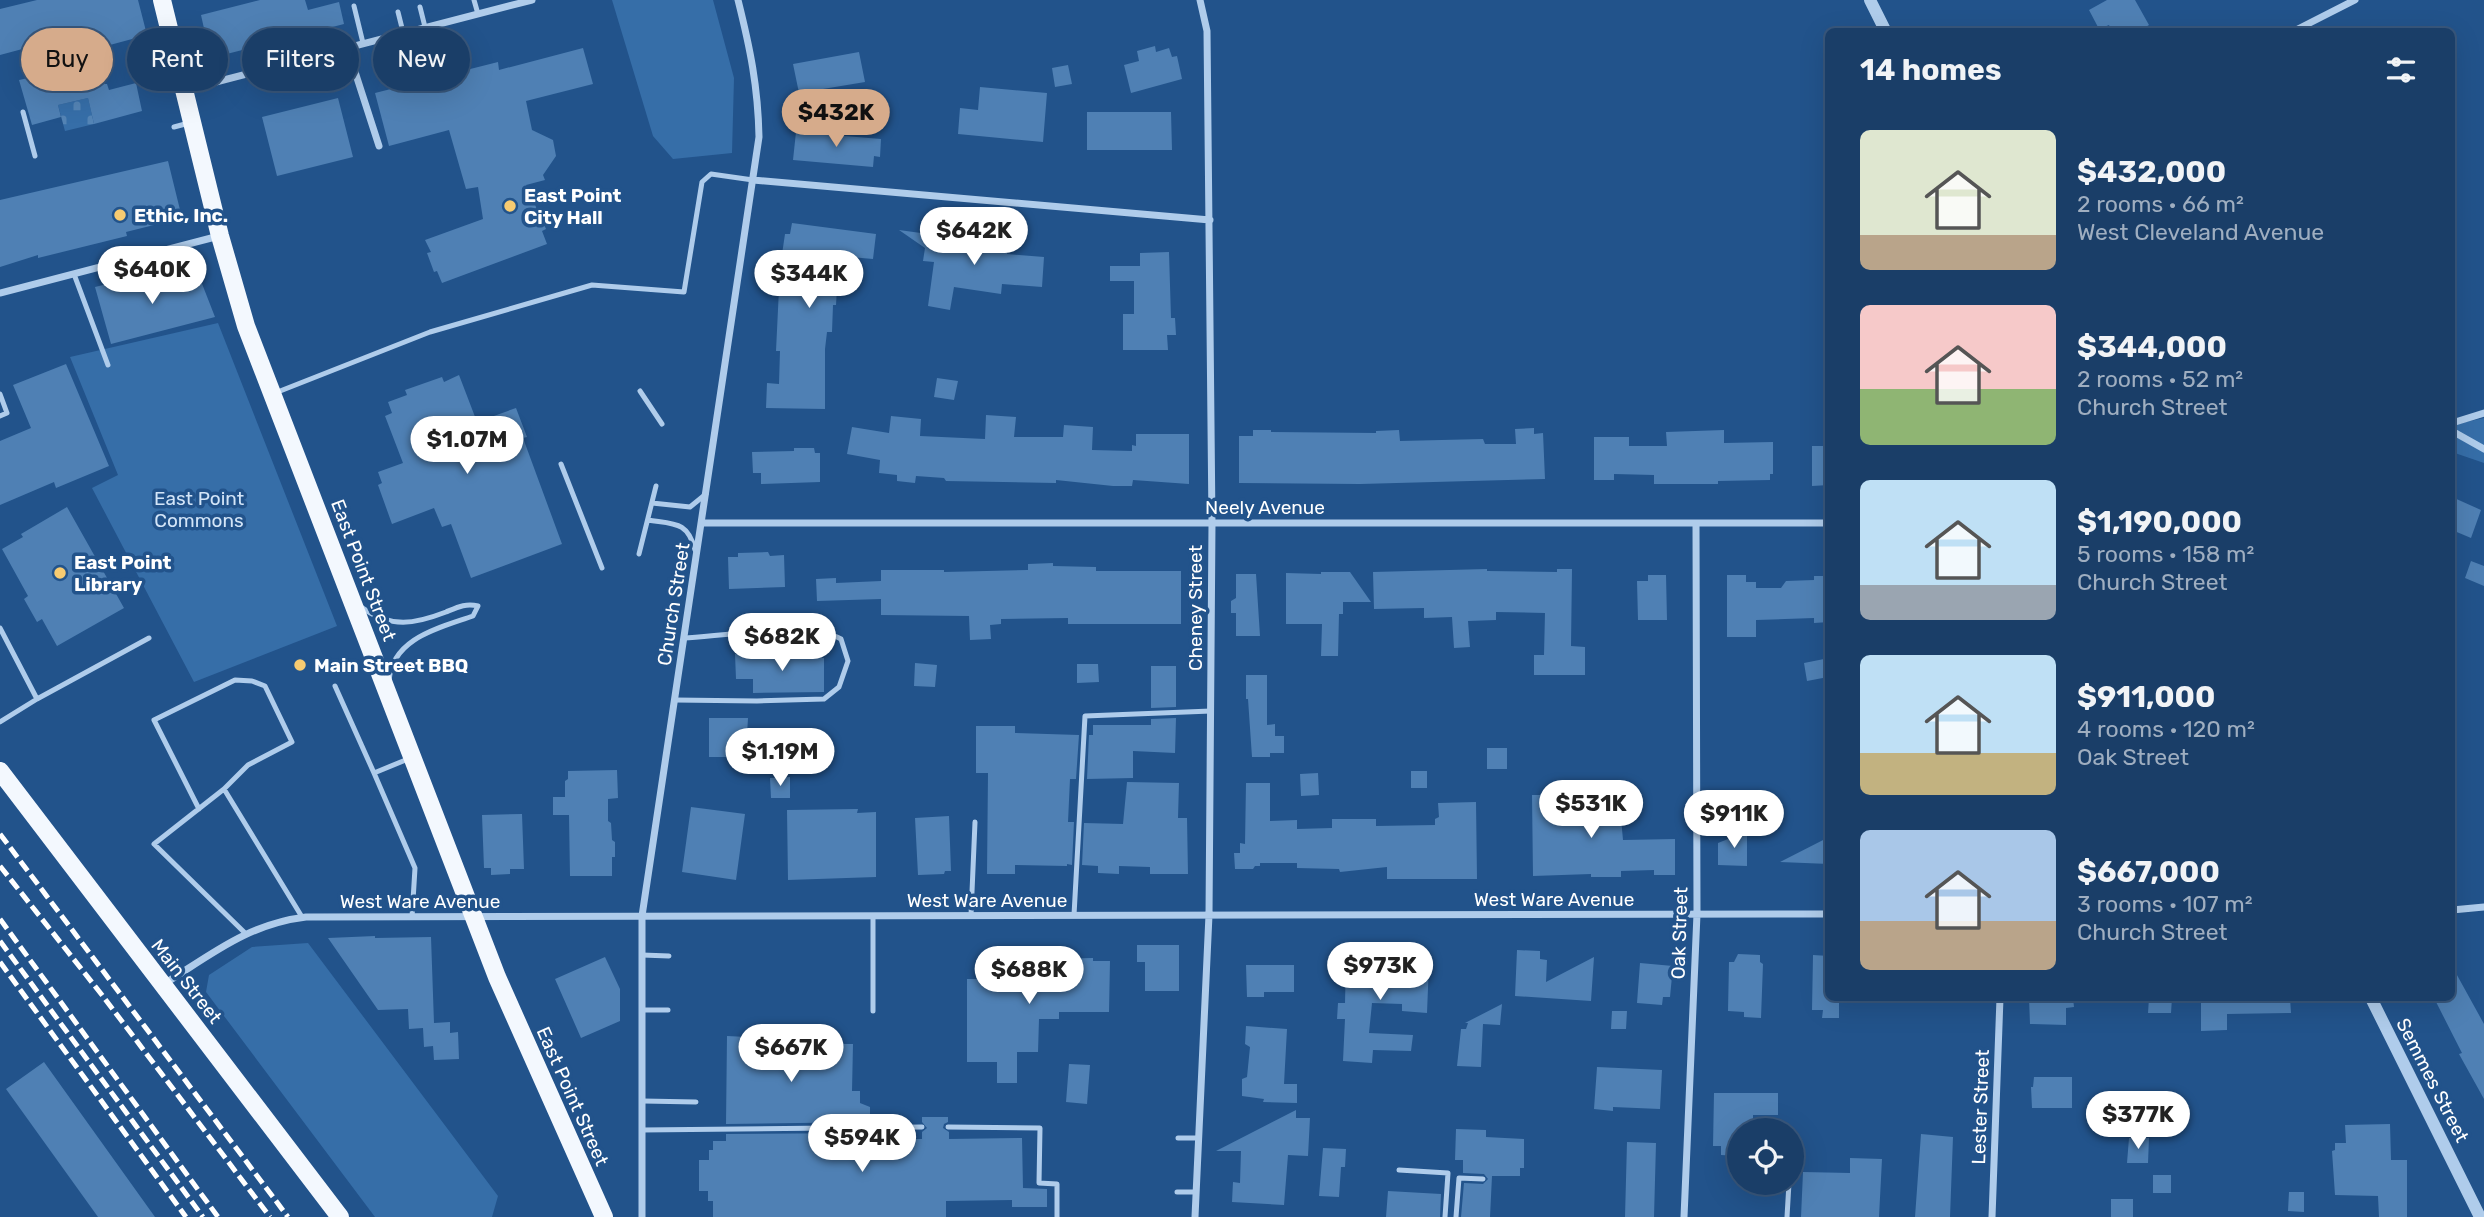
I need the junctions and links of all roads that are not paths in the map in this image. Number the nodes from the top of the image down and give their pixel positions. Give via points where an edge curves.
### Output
1 (163, 0) edge
2 (474, 0) edge
3 (532, 0) edge
4 (737, 0) edge
5 (1200, 0) edge
6 (1870, 0) edge
7 (2355, 0) edge
8 (520, 1) edge
9 (354, 6) dead end
10 (420, 6) dead end
11 (398, 12) dead end
12 (478, 14) junction
13 (425, 27) junction
14 (170, 28) edge
15 (402, 28) edge
16 (421, 28) edge
17 (1884, 28) edge
18 (2300, 28) edge
19 (373, 40) edge
20 (363, 43) junction
21 (359, 44) edge
22 (359, 84) edge
23 (184, 91) edge
24 (23, 112) dead end
25 (192, 123) junction
26 (174, 127) dead end
27 (379, 146) dead end
28 (35, 156) dead end
29 (754, 180) junction
30 (1210, 220) junction
31 (220, 236) junction
32 (74, 274) junction
33 (0, 293) edge
34 (108, 365) dead end
35 (640, 391) dead end
36 (0, 394) edge
37 (272, 394) junction
38 (2484, 413) edge
39 (0, 416) edge
40 (2455, 422) edge
41 (663, 424) dead end
42 (2455, 433) edge
43 (2484, 449) edge
44 (561, 464) dead end
45 (656, 486) dead end
46 (705, 494) junction
47 (652, 503) junction
48 (648, 520) junction
49 (701, 523) junction
50 (1212, 523) junction
51 (1696, 523) junction
52 (1825, 523) edge
53 (639, 554) dead end
54 (696, 554) junction
55 (602, 568) dead end
56 (353, 601) junction
57 (0, 628) edge
58 (149, 638) dead end
59 (684, 638) junction
60 (335, 686) dead end
61 (389, 692) junction
62 (37, 699) junction
63 (675, 699) junction
64 (1210, 711) junction
65 (0, 722) edge
66 (414, 757) junction
67 (0, 771) edge
68 (374, 773) junction
69 (223, 789) junction
70 (199, 808) junction
71 (975, 822) dead end
72 (2484, 907) edge
73 (2455, 910) edge
74 (1696, 914) junction
75 (1825, 914) edge
76 (971, 915) junction
77 (1074, 915) junction
78 (1209, 915) junction
79 (412, 916) junction
80 (476, 916) junction
81 (642, 916) junction
82 (873, 916) junction
83 (302, 917) junction
84 (245, 933) junction
85 (642, 956) junction
86 (669, 956) dead end
87 (164, 984) junction
88 (2000, 1001) edge
89 (2372, 1001) edge
90 (642, 1010) junction
91 (668, 1010) dead end
92 (873, 1011) dead end
93 (643, 1101) junction
94 (696, 1102) dead end
95 (948, 1127) dead end
96 (922, 1128) dead end
97 (642, 1130) junction
98 (1178, 1138) dead end
99 (1198, 1138) junction
100 (1399, 1170) dead end
101 (1483, 1179) dead end
102 (1177, 1192) dead end
103 (1196, 1192) junction
104 (1788, 1195) edge
105 (340, 1217) edge
106 (604, 1217) edge
107 (642, 1217) edge
108 (1057, 1217) edge
109 (1195, 1217) edge
110 (1444, 1217) edge
111 (1456, 1217) edge
112 (1684, 1217) edge
113 (1787, 1217) edge
114 (1992, 1217) edge
115 (2480, 1217) edge

1 - 14 main road, East Point Street
2 - 12 lane
3 - 8 street
4 - 29 street, Church Street via 758,96
5 - 30 street, Cheney Street via 1207,31
6 - 17 street
7 - 18 street
8 - 12 street
9 - 20 lane
10 - 13 lane
11 - 15 lane
12 - 13 street
13 - 16 street
19 - 20 street
20 - 21 street
22 - 27 street
23 - 25 main road, East Point Street
24 - 28 lane
25 - 26 lane
25 - 31 main road, East Point Street
29 - 30 street
29 - 37 lane via 711,174 702,182 684,292 592,285 430,332
29 - 46 street, Church Street
30 - 50 street, Cheney Street
31 - 32 street
31 - 37 main road, East Point Street
32 - 33 street
32 - 34 lane
35 - 41 lane
36 - 39 lane via 7,413
37 - 56 main road, East Point Street
38 - 40 street
42 - 43 street
44 - 55 lane
45 - 47 lane
46 - 47 lane via 690,507
46 - 49 street, Church Street
47 - 48 lane
48 - 53 lane
48 - 54 lane via 679,524 688,531
49 - 50 street, Neely Avenue
49 - 54 street, Church Street
50 - 51 street, Neely Avenue
50 - 64 street, Cheney Street
51 - 52 street, Neely Avenue
51 - 74 street, Oak Street
54 - 59 street, Church Street
56 - 61 main road, East Point Street
56 - 61 lane via 373,616 396,623 421,622 468,604 478,606 473,616 409,643 390,674
57 - 62 lane
58 - 62 lane
59 - 63 street, Church Street
59 - 63 lane via 803,630 841,639 848,661 839,687 824,699
60 - 68 lane
61 - 66 main road, East Point Street
62 - 65 lane
63 - 81 street, Church Street
64 - 77 lane via 1085,716
64 - 78 street, Cheney Street
66 - 68 lane
66 - 80 main road, East Point Street
67 - 87 main road, Main Street
68 - 79 lane via 415,868
69 - 70 lane
69 - 70 lane via 248,765 292,742 265,686 252,681 234,680 154,720
69 - 83 lane
70 - 84 lane via 154,844
71 - 76 lane
72 - 73 street
74 - 75 street, West Ware Avenue
74 - 78 street, West Ware Avenue
74 - 112 street, Oak Street
76 - 77 street, West Ware Avenue
76 - 82 street, West Ware Avenue
77 - 78 street, West Ware Avenue
78 - 99 street, Cheney Street
79 - 80 street, West Ware Avenue
79 - 83 street, West Ware Avenue
80 - 81 street, West Ware Avenue
80 - 106 main road, East Point Street via 497,977
81 - 82 street, West Ware Avenue
81 - 85 street, Church Street
82 - 92 lane
83 - 84 street, West Ware Avenue
84 - 87 street, West Ware Avenue
85 - 86 lane
85 - 90 street, Church Street
87 - 105 main road, Main Street
88 - 114 street, Lester Street
89 - 115 street, Semmes Street
90 - 91 lane
90 - 93 street, Church Street
93 - 94 lane
93 - 97 street, Church Street
95 - 108 lane via 1040,1128 1039,1184 1057,1184
96 - 97 lane
97 - 107 street, Church Street
98 - 99 lane
99 - 103 street, Cheney Street
100 - 110 lane via 1448,1173
101 - 111 lane via 1459,1178
102 - 103 lane
103 - 109 street, Cheney Street
104 - 113 lane

